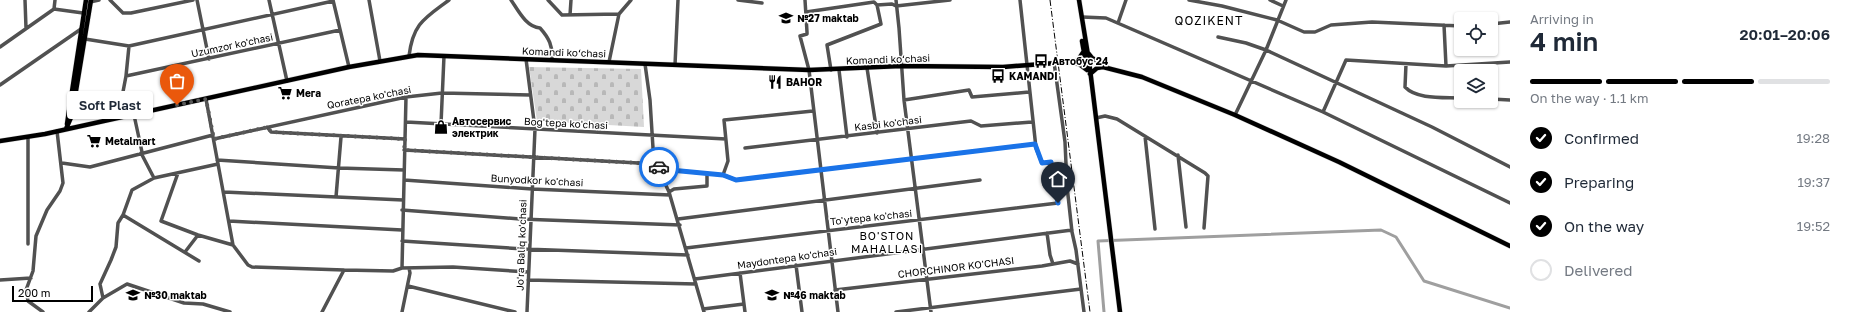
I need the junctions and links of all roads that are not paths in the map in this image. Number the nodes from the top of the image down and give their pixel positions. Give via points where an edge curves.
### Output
1 (25, 0) edge
2 (55, 0) edge
3 (99, 0) edge
4 (110, 0) edge
5 (193, 0) edge
6 (197, 0) edge
7 (269, 0) edge
8 (333, 0) edge
9 (368, 0) edge
10 (449, 0) edge
11 (548, 0) edge
12 (571, 0) edge
13 (630, 0) edge
14 (678, 0) edge
15 (738, 0) edge
16 (805, 0) edge
17 (896, 0) edge
18 (950, 0) edge
19 (1020, 0) edge
20 (1077, 0) edge
21 (1126, 0) edge
22 (1189, 0) edge
23 (1270, 0) edge
24 (1286, 0) edge
25 (89, 1) edge
26 (513, 1) edge
27 (762, 3) dead end
28 (877, 5) junction
29 (896, 6) junction
30 (1283, 6) junction
31 (54, 9) junction
32 (806, 12) junction
33 (84, 13) junction
34 (272, 13) junction
35 (619, 14) junction
36 (570, 15) junction
37 (1082, 17) junction
38 (1277, 20) junction
39 (1510, 22) edge
40 (1118, 23) junction
41 (1498, 23) edge
42 (1444, 25) junction
43 (1454, 26) edge
44 (26, 28) junction
45 (80, 29) junction
46 (203, 29) junction
47 (340, 30) junction
48 (1218, 37) dead end
49 (85, 39) junction
50 (278, 44) junction
51 (128, 46) junction
52 (0, 47) edge
53 (1266, 50) junction
54 (1086, 51) junction
55 (409, 56) junction
56 (444, 56) junction
57 (209, 58) junction
58 (526, 59) junction
59 (552, 60) junction
60 (380, 61) junction
61 (609, 62) junction
62 (1054, 62) junction
63 (1069, 62) junction
64 (1510, 62) edge
65 (645, 64) junction
66 (1406, 64) junction
67 (675, 65) junction
68 (1028, 65) junction
69 (901, 66) junction
70 (1446, 66) junction
71 (350, 67) junction
72 (867, 68) junction
73 (809, 70) junction
74 (831, 70) junction
75 (839, 70) junction
76 (1117, 70) junction
77 (1089, 72) junction
78 (126, 76) junction
79 (287, 81) junction
80 (1252, 81) junction
81 (1335, 83) junction
82 (0, 85) edge
83 (1029, 92) junction
84 (442, 93) junction
85 (530, 95) junction
86 (406, 97) junction
87 (1454, 97) edge
88 (206, 99) junction
89 (1498, 99) edge
90 (904, 100) junction
91 (1510, 100) edge
92 (813, 111) junction
93 (1323, 112) junction
94 (70, 115) junction
95 (134, 115) junction
96 (1235, 115) junction
97 (118, 118) junction
98 (1095, 120) junction
99 (406, 122) junction
100 (1032, 122) junction
101 (442, 124) junction
102 (268, 127) junction
103 (66, 129) junction
104 (535, 129) junction
105 (908, 129) junction
106 (57, 131) junction
107 (877, 133) junction
108 (652, 136) junction
109 (1145, 136) junction
110 (28, 137) junction
111 (214, 137) junction
112 (341, 137) junction
113 (847, 137) junction
114 (405, 139) junction
115 (726, 139) junction
116 (817, 140) junction
117 (0, 141) edge
118 (1035, 144) junction
119 (745, 148) dead end
120 (404, 150) junction
121 (141, 152) junction
122 (1178, 155) junction
123 (534, 158) junction
124 (911, 159) junction
125 (218, 162) junction
126 (62, 163) junction
127 (656, 164) junction
128 (1510, 167) edge
129 (339, 168) junction
130 (660, 169) junction
131 (404, 170) junction
132 (821, 170) junction
133 (178, 173) junction
134 (707, 174) junction
135 (723, 175) junction
136 (154, 178) junction
137 (404, 180) junction
138 (980, 180) dead end
139 (532, 189) junction
140 (916, 189) junction
141 (224, 192) junction
142 (670, 194) junction
143 (336, 197) junction
144 (403, 200) junction
145 (824, 200) junction
146 (1510, 203) edge
147 (402, 210) junction
148 (124, 215) junction
149 (530, 219) junction
150 (678, 219) junction
151 (919, 220) junction
152 (229, 221) junction
153 (680, 225) junction
154 (1186, 227) dead end
155 (1155, 228) dead end
156 (1204, 228) dead end
157 (402, 230) junction
158 (828, 230) junction
159 (1072, 230) junction
160 (1047, 233) junction
161 (198, 235) junction
162 (402, 241) junction
163 (28, 244) dead end
164 (233, 245) junction
165 (1510, 246) edge
166 (686, 248) junction
167 (529, 249) junction
168 (922, 250) junction
169 (185, 252) junction
170 (688, 255) junction
171 (832, 260) junction
172 (199, 261) dead end
173 (1054, 264) junction
174 (1078, 264) junction
175 (796, 265) junction
176 (402, 268) junction
177 (409, 268) junction
178 (344, 270) junction
179 (528, 272) junction
180 (740, 273) junction
181 (31, 278) junction
182 (695, 279) junction
183 (927, 279) junction
184 (0, 280) edge
185 (528, 280) junction
186 (696, 284) junction
187 (408, 286) junction
188 (1081, 289) junction
189 (835, 290) junction
190 (103, 298) junction
191 (744, 304) junction
192 (219, 310) edge
193 (704, 310) edge
194 (931, 310) edge
195 (42, 312) edge
196 (89, 312) edge
197 (230, 312) edge
198 (322, 312) edge
199 (402, 312) edge
200 (515, 312) edge
201 (527, 312) edge
202 (532, 312) edge
203 (745, 312) edge
204 (802, 312) edge
205 (838, 312) edge
206 (896, 312) edge
207 (1084, 312) edge
208 (1120, 312) edge

1 - 44 street
2 - 31 street
3 - 25 street
4 - 5 street via 123,13 131,13
6 - 46 street
7 - 34 street
8 - 34 street
8 - 47 street
9 - 60 street
10 - 55 street via 424,18 413,36
11 - 36 street via 562,15
12 - 36 street
13 - 35 street
14 - 67 street
15 - 27 street
16 - 32 street
17 - 29 street
18 - 29 street
19 - 68 street
20 - 37 main road
20 - 54 main road
21 - 40 street
22 - 38 street
23 - 30 street
24 - 30 street
25 - 33 main road
25 - 49 main road
26 - 59 street via 523,18 536,28 540,28 548,37 553,49
28 - 29 street
28 - 32 street via 874,2
28 - 74 street via 881,24 827,45
29 - 69 street
30 - 38 street
31 - 33 street
31 - 44 street
32 - 73 street via 807,34 800,36
33 - 45 main road
34 - 46 street
34 - 50 street
35 - 36 street
35 - 61 street
37 - 40 street via 1106,18
37 - 54 main road
38 - 42 street via 1304,32 1315,32 1331,25 1372,22
38 - 53 street
39 - 41 street
40 - 80 street
42 - 43 street
42 - 70 street
44 - 52 street
45 - 82 street
45 - 94 main road
46 - 51 street
46 - 57 street
47 - 50 street, Uzumzor ko'chasi
47 - 71 street
48 - 53 street
49 - 51 street
49 - 94 main road
50 - 57 street, Uzumzor ko'chasi
50 - 79 street
51 - 78 street
53 - 80 street
53 - 81 street
54 - 63 main road via 1078,60
54 - 76 main road via 1100,63
54 - 77 main road
55 - 56 main road, Komandi ko‘chasi
55 - 60 main road, Komandi ko‘chasi
56 - 58 main road, Komandi ko‘chasi
56 - 84 street
57 - 78 street, Uzumzor ko'chasi
58 - 59 main road, Komandi ko‘chasi
58 - 85 street, Jo'ra Baliq ko'chasi
59 - 61 main road, Komandi ko‘chasi
60 - 71 main road, Komandi ko‘chasi
61 - 65 main road, Komandi ko‘chasi
62 - 63 main road, Komandi ko‘chasi
62 - 68 main road, Komandi ko‘chasi
62 - 159 street via 1065,142
63 - 77 main road, Komandi ko‘chasi via 1078,64
64 - 70 street
65 - 67 main road, Komandi ko‘chasi
65 - 108 street
66 - 70 street
66 - 81 street via 1346,60
66 - 87 street via 1405,87 1408,90 1418,94
67 - 73 main road, Komandi ko‘chasi
68 - 69 main road, Komandi ko‘chasi
68 - 83 street
69 - 72 main road, Komandi ko‘chasi
69 - 90 street
71 - 79 main road, Komandi ko‘chasi
72 - 75 main road, Komandi ko‘chasi
72 - 107 street
73 - 74 main road, Komandi ko‘chasi
73 - 92 street
74 - 75 main road, Komandi ko‘chasi
75 - 113 street
76 - 77 main road via 1103,67
76 - 96 main road via 1142,76
77 - 98 main road
78 - 97 street
79 - 88 main road, Komandi ko‘chasi
80 - 93 street
80 - 96 street
81 - 93 street
81 - 128 street via 1432,127
83 - 90 street via 972,97 969,90
83 - 100 street
84 - 85 street, Qoratepa ko'chasi
84 - 86 street, Qoratepa ko'chasi
84 - 101 street
85 - 104 street, Jo'ra Baliq ko'chasi
86 - 99 street
86 - 102 street, Qoratepa ko'chasi
88 - 95 main road, Komandi ko‘chasi
88 - 111 street
89 - 91 street
90 - 105 street
92 - 115 street via 724,120
92 - 116 street
93 - 146 street
94 - 103 main road
95 - 97 main road, Komandi ko‘chasi
95 - 121 street
96 - 165 main road via 1339,162
97 - 103 main road, Komandi ko‘chasi
98 - 109 street via 1105,116 1116,119
98 - 208 main road
99 - 101 street, Bog'tepa ko'chasi
99 - 114 street
100 - 105 street, Kasbi ko'chasi via 981,126 971,120
100 - 118 street
101 - 104 street, Bog'tepa ko'chasi
102 - 111 street, Qoratepa ko'chasi
102 - 112 street via 271,132
103 - 106 main road, Komandi ko‘chasi
104 - 108 street, Bog'tepa ko'chasi
104 - 123 street, Jo'ra Baliq ko'chasi
105 - 107 street, Kasbi ko'chasi
105 - 124 street
106 - 110 main road, Komandi ko‘chasi
106 - 126 street
107 - 113 street, Kasbi ko'chasi
108 - 115 street, Bog'tepa ko'chasi
108 - 127 street
109 - 122 street
109 - 155 street
110 - 117 main road, Komandi ko‘chasi
110 - 163 street
111 - 121 street, Qoratepa ko'chasi
111 - 125 street
112 - 114 street
112 - 129 street
113 - 116 street, Kasbi ko'chasi
114 - 120 street
115 - 135 street via 728,161
116 - 119 street, Kasbi ko'chasi
116 - 132 street
118 - 124 street
118 - 151 street, To'ytepa ko'chasi via 1042,163 1051,162 1058,203
120 - 123 street
120 - 131 street
121 - 126 street, Qoratepa ko'chasi via 90,167
121 - 136 street
122 - 154 street
122 - 156 street via 1208,176
123 - 127 street
123 - 139 street, Jo'ra Baliq ko'chasi
124 - 132 street
124 - 140 street
125 - 129 street
125 - 133 street
125 - 141 street
126 - 181 street via 63,183 47,210 36,236 34,271
127 - 130 street
129 - 131 street
129 - 143 street
130 - 134 street
130 - 142 street
131 - 137 street
132 - 135 street via 736,180
132 - 145 street
133 - 136 street
133 - 161 street via 161,221
134 - 135 street
134 - 142 street, Bunyodkor ko'chasi via 707,186 674,189
136 - 148 street via 132,190
137 - 139 street, Bunyodkor ko'chasi
137 - 144 street
138 - 140 street
139 - 142 street, Bunyodkor ko'chasi
139 - 149 street, Jo'ra Baliq ko'chasi
140 - 145 street
140 - 151 street
141 - 143 street
141 - 152 street
142 - 150 street
143 - 144 street
144 - 147 street
145 - 150 street
145 - 158 street
147 - 149 street
147 - 157 street
148 - 169 street
148 - 190 street via 118,223 116,247 100,284
149 - 153 street
149 - 167 street, Jo'ra Baliq ko'chasi
150 - 153 street
151 - 158 street, To'ytepa ko'chasi
151 - 168 street
152 - 157 street
152 - 164 street
153 - 166 street
157 - 162 street
158 - 166 street, To'ytepa ko'chasi
158 - 171 street
159 - 160 street, Maydontepa ko'chasi
159 - 174 street
160 - 168 street, Maydontepa ko'chasi
160 - 173 street
161 - 164 street
161 - 169 street
162 - 167 street
162 - 176 street
164 - 178 street via 252,267
166 - 170 street
167 - 170 street
167 - 179 street, Jo'ra Baliq ko'chasi
168 - 171 street, Maydontepa ko'chasi
168 - 183 street
169 - 172 street
170 - 182 street
171 - 175 street, Maydontepa ko'chasi
171 - 189 street
173 - 174 street, CHORCHINOR KO'CHASI via 1070,261
173 - 183 street, CHORCHINOR KO'CHASI
174 - 188 street
175 - 180 street, Maydontepa ko'chasi
175 - 204 street
176 - 177 street
176 - 178 street via 393,271
177 - 179 street via 453,267
177 - 187 street
178 - 198 street
179 - 185 street, Jo'ra Baliq ko'chasi
180 - 182 street, Maydontepa ko'chasi
180 - 191 street
181 - 184 street
181 - 195 street via 26,290 28,300
182 - 186 street
183 - 189 street, CHORCHINOR KO'CHASI
183 - 194 street
185 - 186 street
185 - 201 street, Jo'ra Baliq ko'chasi
186 - 193 street
187 - 199 street
187 - 200 street
188 - 194 street
188 - 207 street
189 - 205 street
190 - 192 street via 127,284 184,303 203,304
190 - 196 street
191 - 193 street
191 - 203 street
192 - 197 street
194 - 206 street
201 - 202 street

